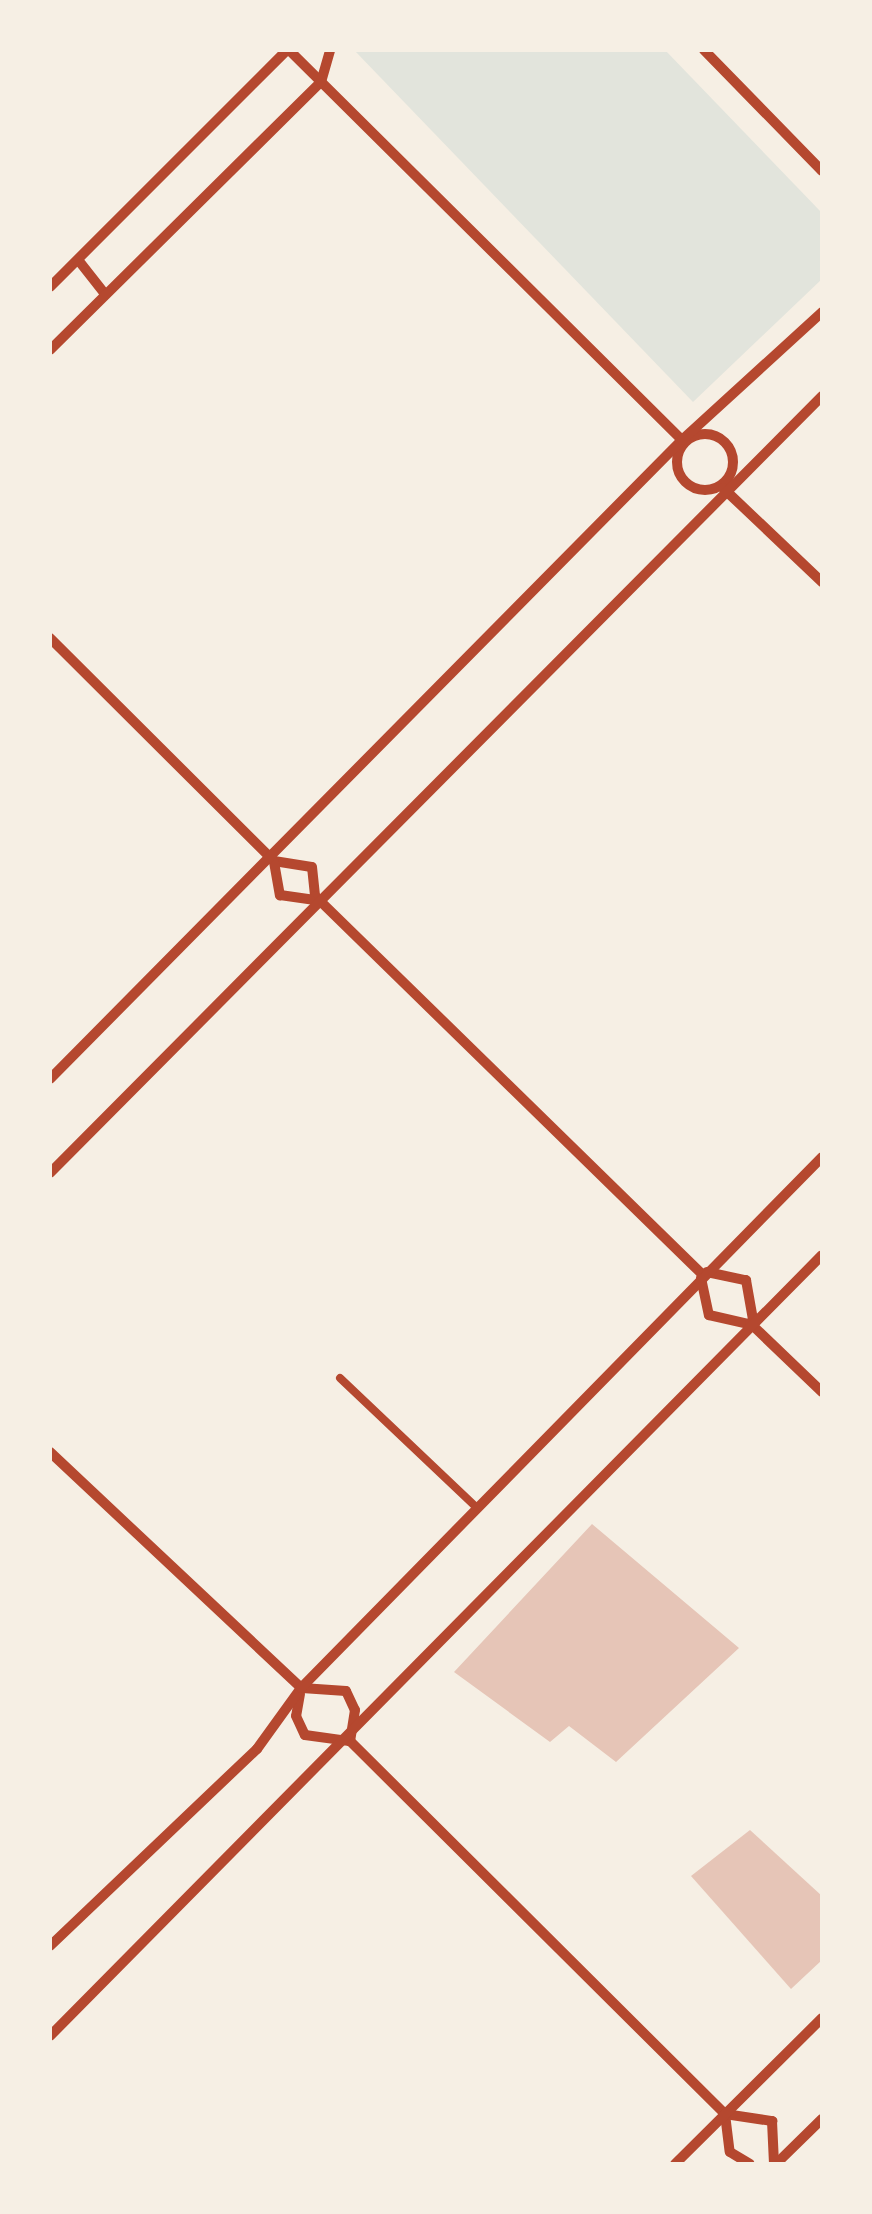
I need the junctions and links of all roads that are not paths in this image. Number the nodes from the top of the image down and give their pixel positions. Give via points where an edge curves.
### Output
1 (288, 50) edge
2 (330, 50) edge
3 (704, 50) edge
4 (320, 82) junction
5 (822, 171) edge
6 (79, 261) junction
7 (50, 287) edge
8 (105, 294) junction
9 (822, 312) edge
10 (50, 350) edge
11 (822, 396) edge
12 (682, 440) junction
13 (723, 488) junction
14 (822, 582) edge
15 (50, 638) edge
16 (274, 861) junction
17 (315, 896) junction
18 (50, 1079) edge
19 (822, 1157) edge
20 (50, 1172) edge
21 (822, 1255) edge
22 (702, 1274) junction
23 (750, 1324) junction
24 (340, 1378) dead end
25 (822, 1392) edge
26 (50, 1452) edge
27 (476, 1507) junction
28 (301, 1688) junction
29 (350, 1741) junction
30 (50, 1946) edge
31 (822, 2018) edge
32 (50, 2036) edge
33 (725, 2114) junction
34 (822, 2119) edge
35 (676, 2164) edge
36 (750, 2164) edge
37 (775, 2164) edge

1 - 4 street
1 - 6 street
2 - 4 street
3 - 5 street
4 - 8 street
4 - 12 street
6 - 7 street
6 - 8 street
8 - 10 street
9 - 12 street
11 - 13 street
12 - 13 street via 685,479
12 - 13 street via 704,434 726,444 733,467
12 - 16 street
13 - 14 street
13 - 17 street
15 - 16 street
16 - 17 street via 303,859
16 - 17 street via 280,895
16 - 18 street
17 - 20 street
17 - 22 street
19 - 22 street
21 - 23 street
22 - 23 street via 710,1315
22 - 23 street via 724,1269 746,1280 756,1301
22 - 27 street
23 - 25 street
23 - 29 street
24 - 27 lane
26 - 28 street
27 - 28 street
28 - 29 street via 296,1716 306,1734
28 - 29 street via 346,1691 355,1710
28 - 30 street via 257,1748
29 - 32 street
29 - 33 street
31 - 33 street
33 - 35 street
33 - 36 street via 730,2152
33 - 37 street via 757,2112 772,2122
34 - 37 street

